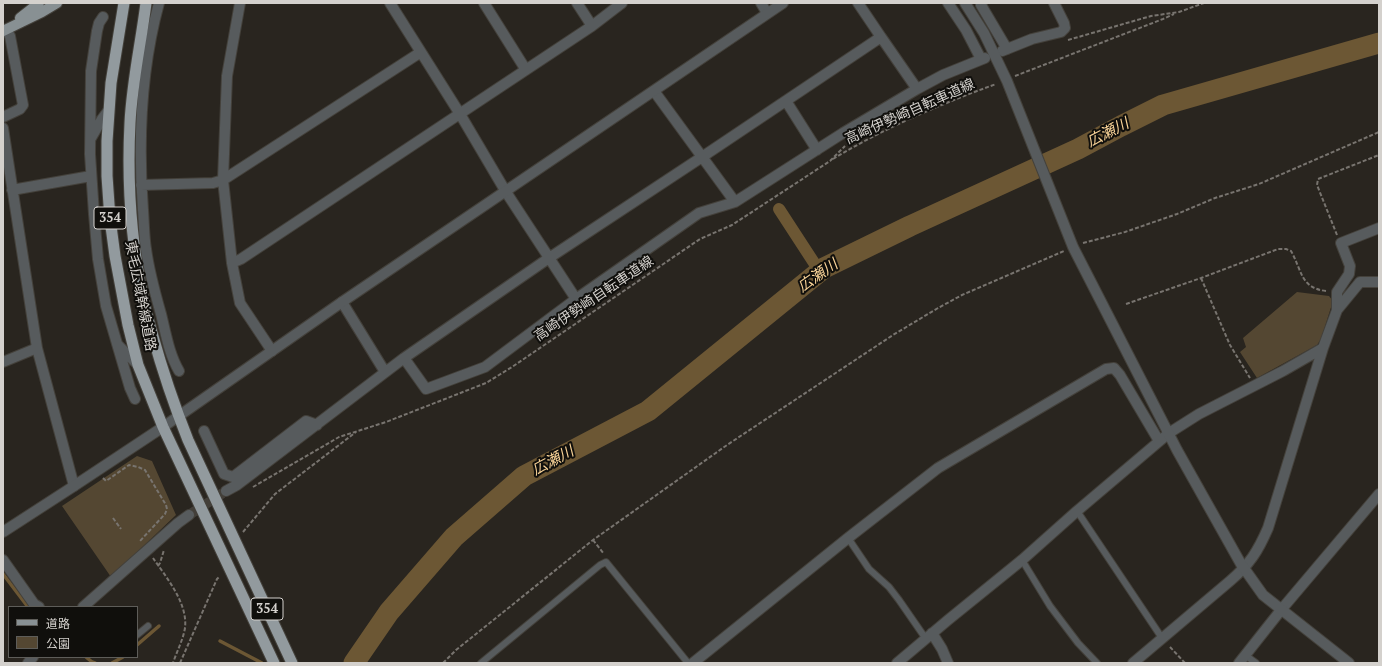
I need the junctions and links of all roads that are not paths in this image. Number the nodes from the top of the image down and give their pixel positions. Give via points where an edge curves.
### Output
1 (39, 3) edge
2 (57, 3) edge
3 (124, 3) edge
4 (159, 3) edge
5 (240, 3) edge
6 (390, 3) edge
7 (484, 3) edge
8 (577, 3) edge
9 (622, 3) edge
10 (761, 3) edge
11 (783, 3) edge
12 (858, 3) edge
13 (948, 3) edge
14 (965, 3) edge
15 (982, 3) edge
16 (1054, 3) edge
17 (146, 6) edge
18 (767, 13) junction
19 (103, 17) dead end
20 (153, 26) junction
21 (592, 26) junction
22 (4, 30) edge
23 (881, 37) junction
24 (421, 52) junction
25 (526, 70) junction
26 (917, 89) junction
27 (654, 90) junction
28 (786, 101) junction
29 (108, 111) junction
30 (460, 114) junction
31 (3, 118) edge
32 (3, 128) edge
33 (91, 138) junction
34 (817, 150) junction
35 (702, 157) junction
36 (91, 176) junction
37 (222, 180) junction
38 (141, 185) junction
39 (12, 190) junction
40 (506, 192) junction
41 (736, 202) junction
42 (1379, 228) edge
43 (146, 248) junction
44 (549, 258) junction
45 (136, 260) junction
46 (232, 263) junction
47 (1379, 282) edge
48 (576, 299) junction
49 (342, 302) junction
50 (1337, 310) junction
51 (117, 344) junction
52 (37, 348) junction
53 (1324, 348) junction
54 (272, 351) junction
55 (404, 358) junction
56 (3, 362) edge
57 (138, 365) junction
58 (179, 371) dead end
59 (385, 372) junction
60 (135, 398) dead end
61 (178, 416) junction
62 (316, 425) junction
63 (163, 427) junction
64 (204, 431) dead end
65 (1169, 433) junction
66 (1159, 441) junction
67 (74, 486) junction
68 (226, 492) tunnel mouth
69 (1378, 497) edge
70 (1077, 511) junction
71 (189, 515) tunnel mouth
72 (3, 532) edge
73 (848, 538) junction
74 (3, 560) edge
75 (1022, 560) junction
76 (1244, 569) junction
77 (37, 606) edge
78 (84, 606) edge
79 (1281, 610) junction
80 (148, 626) dead end
81 (138, 634) edge
82 (929, 636) junction
83 (1162, 638) junction
84 (1242, 659) edge
85 (274, 663) edge
86 (292, 663) edge
87 (481, 663) edge
88 (688, 663) edge
89 (693, 663) edge
90 (897, 663) edge
91 (948, 663) edge
92 (1097, 663) edge
93 (1133, 663) edge
94 (1256, 663) edge
95 (1349, 663) edge

1 - 22 main road
2 - 22 main road
3 - 29 highway, 東毛広域幹線道路 / 354
4 - 20 street
5 - 37 street via 228,76
6 - 24 street
7 - 25 street
8 - 21 street
9 - 21 street
10 - 18 street
11 - 18 street
12 - 23 street
13 - 26 street via 983,58 942,75
14 - 65 street via 984,33 1006,82 1072,246
15 - 16 street via 1005,50 1064,30 1064,23
17 - 20 street
17 - 45 highway, 東毛広域幹線道路 / 354 via 134,74 130,123 129,187
18 - 27 street
19 - 33 street via 97,31 91,71
20 - 38 street via 142,119
21 - 25 street
22 - 31 street via 10,36 23,105
23 - 26 street
23 - 28 street
24 - 30 street
24 - 37 street
25 - 30 street
26 - 34 street
27 - 35 street
27 - 40 street
28 - 34 street
28 - 35 street
29 - 33 street
29 - 57 highway, 東毛広域幹線道路 / 354 via 107,176 113,242 122,298
30 - 40 street
30 - 46 street
32 - 39 street
33 - 36 street
34 - 41 street
35 - 41 street
35 - 44 street
36 - 39 street
36 - 51 street via 98,259 106,306
37 - 38 street via 213,183
37 - 46 street
38 - 43 street
39 - 52 street
40 - 44 street
40 - 49 street
41 - 48 street via 699,213
42 - 50 street via 1341,243 1350,266 1349,274 1337,292
43 - 45 street
43 - 58 street via 172,360
44 - 48 street
44 - 55 street
45 - 61 highway, 東毛広域幹線道路 / 354 via 145,306
46 - 54 street via 240,303
47 - 50 street via 1360,282
48 - 55 street via 484,367 426,389
49 - 54 street
49 - 59 street
50 - 53 street
51 - 57 street
51 - 60 street
52 - 56 street
52 - 67 street
53 - 65 street via 1199,414
53 - 76 street via 1268,528
54 - 61 street
55 - 59 street
57 - 63 highway, 東毛広域幹線道路 / 354
59 - 62 street
61 - 63 street
61 - 86 highway, 東毛広域幹線道路 / 354
62 - 64 street via 306,421 233,477 224,474
62 - 68 street
63 - 67 street
63 - 85 highway, 東毛広域幹線道路 / 354 via 225,573
65 - 66 street
65 - 76 street
66 - 70 street
66 - 73 street via 1120,376 1114,368 1106,369 938,468
67 - 72 street
69 - 79 street
70 - 75 street
70 - 83 lane
71 - 78 street
73 - 82 lane via 869,569 889,587
73 - 89 street
74 - 77 street
75 - 82 street
75 - 92 lane via 1068,631
76 - 79 street via 1263,595
76 - 83 street
79 - 84 street
79 - 95 street
80 - 81 lane
82 - 90 street
82 - 91 street via 939,643
83 - 93 street
84 - 94 lane
87 - 88 lane via 606,562

